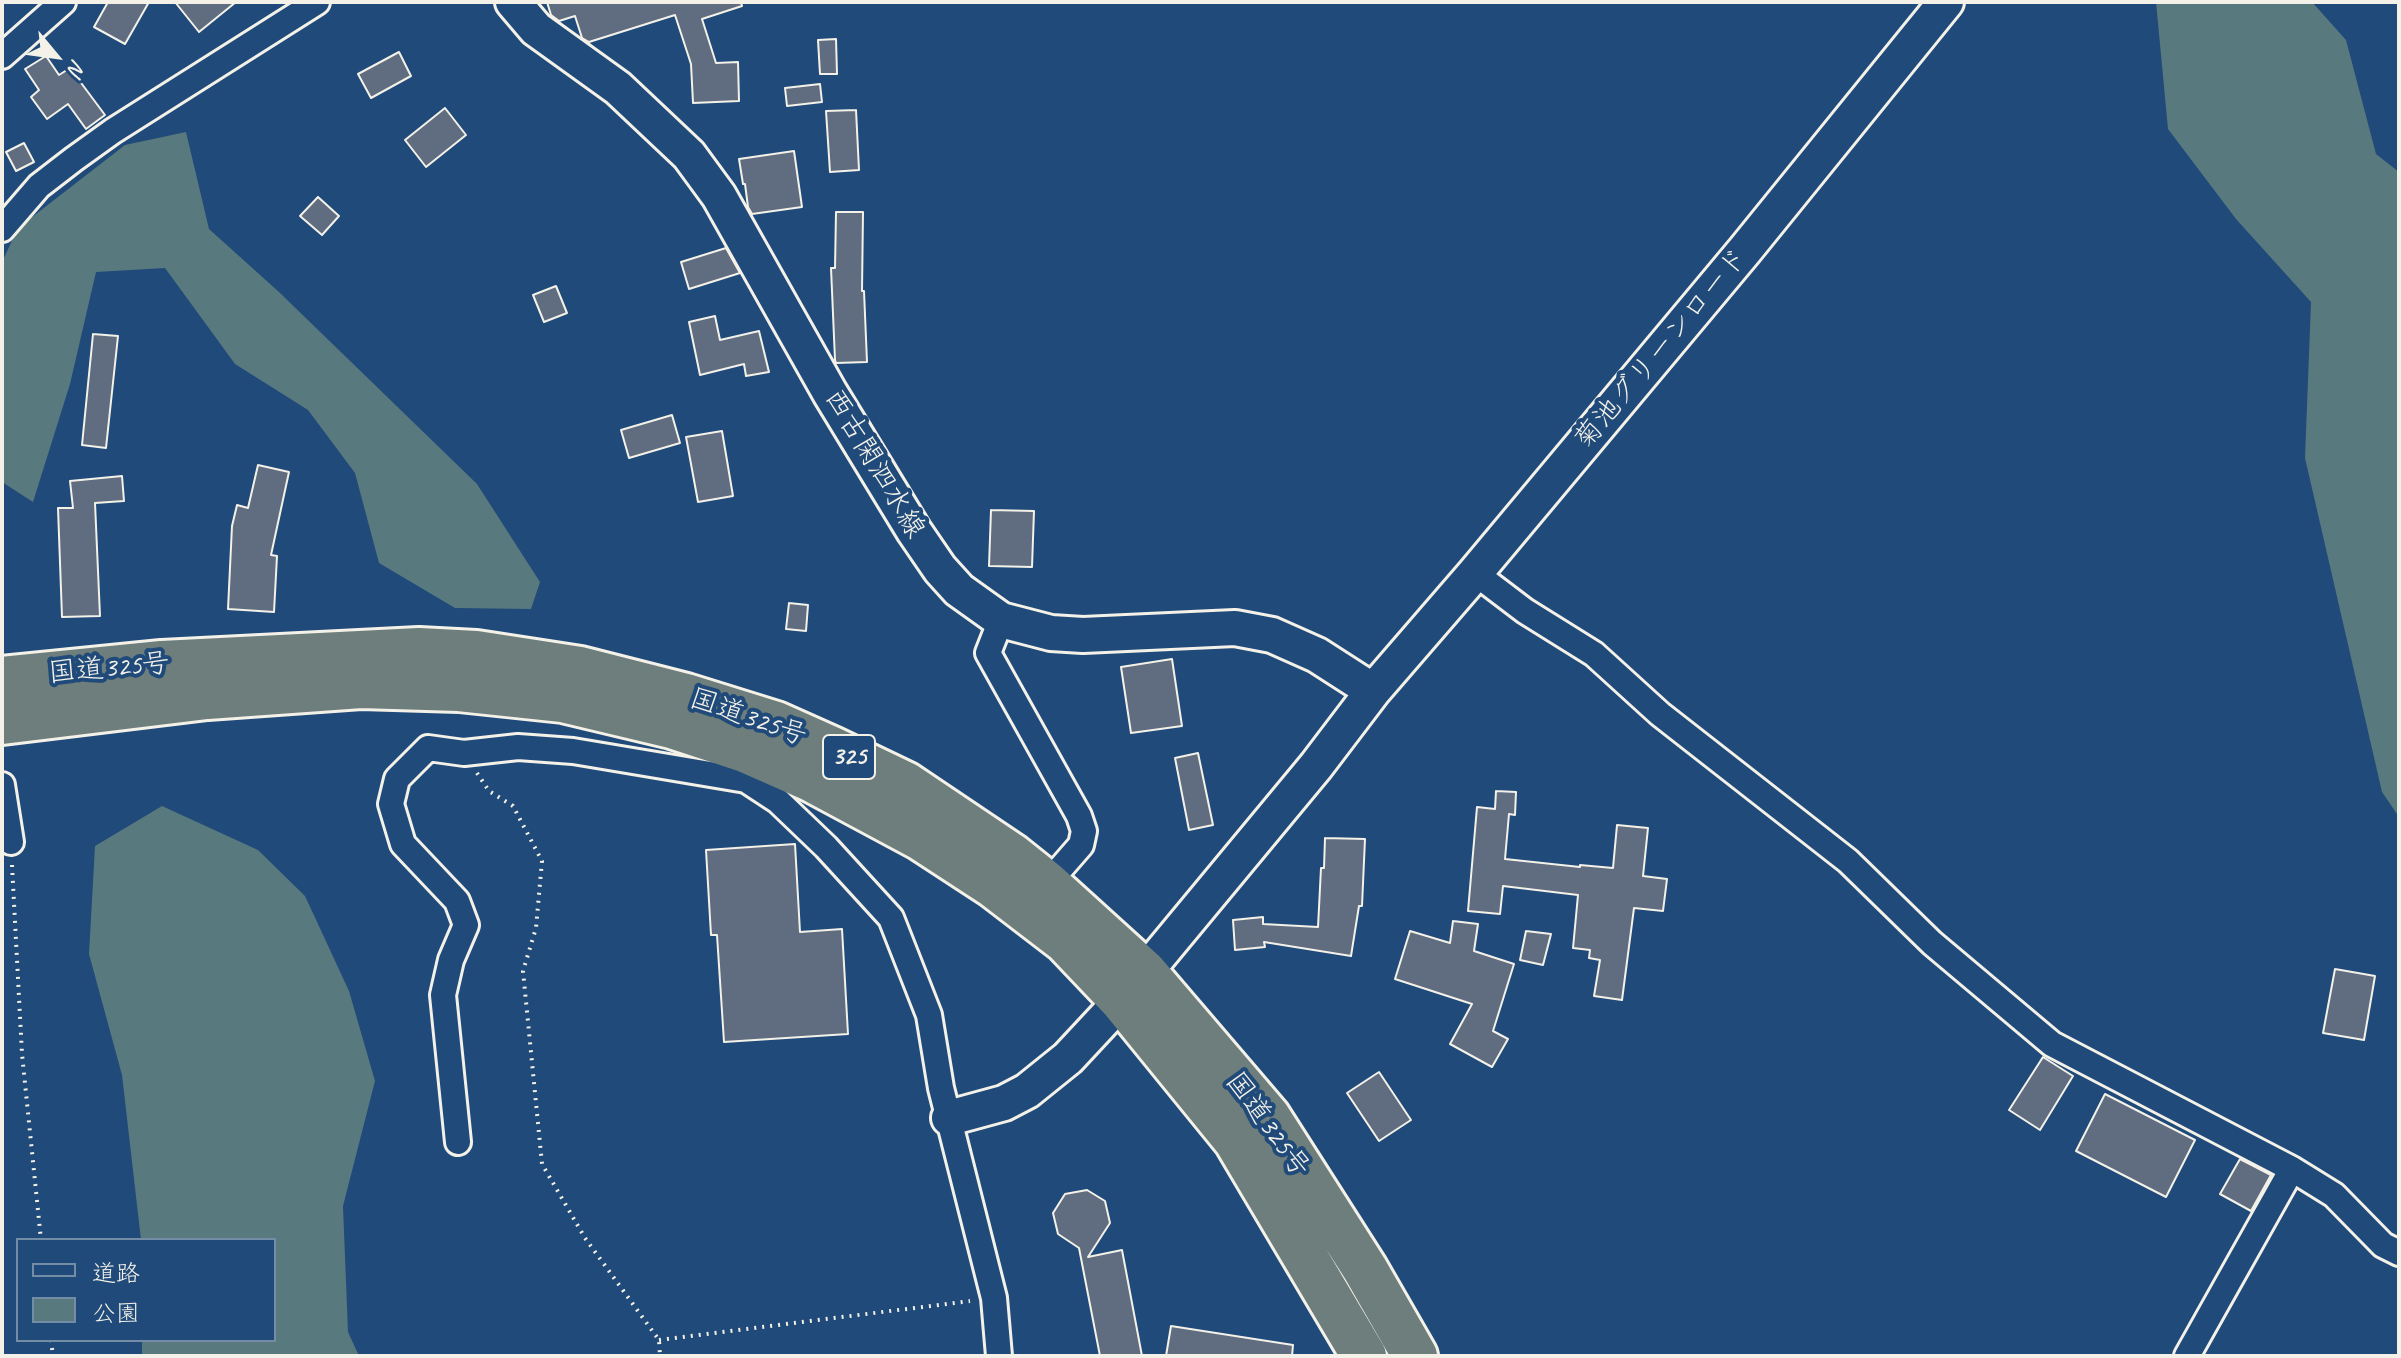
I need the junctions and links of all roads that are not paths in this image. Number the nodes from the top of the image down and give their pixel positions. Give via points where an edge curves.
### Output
1 (63, 2) edge
2 (317, 2) edge
3 (513, 2) edge
4 (1931, 7) edge
5 (2, 56) edge
6 (2, 229) edge
7 (1475, 573) junction
8 (1001, 620) junction
9 (15, 677) edge
10 (1373, 691) junction
11 (15, 720) edge
12 (2, 785) edge
13 (11, 842) road end
14 (1047, 884) junction
15 (1133, 986) junction
16 (949, 1118) junction
17 (458, 1142) dead end
18 (2292, 1169) junction
19 (2399, 1253) edge
20 (999, 1356) edge
21 (1364, 1356) edge
22 (1415, 1356) edge
23 (2187, 1356) edge

1 - 5 street
2 - 6 street via 74,159 39,186
3 - 8 main road, 西古閑泗水線 via 536,29 618,88 689,155 719,196 914,531 959,590
4 - 7 main road, 菊池グリーンロード via 1745,250
7 - 10 main road, 菊池グリーンロード
7 - 18 street via 1594,654 1660,714 1848,861 1932,943 2052,1044
8 - 10 main road, 西古閑泗水線 via 1083,635 1235,628 1272,635 1317,655
8 - 14 street via 988,653 1084,831 1081,845
9 - 14 highway, 国道325号 / 325 via 162,663 419,650 580,669 776,724 832,749 942,807
10 - 15 main road, 菊池グリーンロード
11 - 15 highway, 国道325号 / 325 via 207,697 361,686 563,700 672,726 811,779 921,838
12 - 13 street
14 - 15 highway, 国道325号 / 325
15 - 16 main road, 菊池グリーンロード via 1068,1058 1027,1091
15 - 21 highway, 国道325号 / 325 via 1236,1140
15 - 22 highway, 国道325号 / 325 via 1268,1117
16 - 17 street via 929,1015 891,918 778,801 746,780 573,751 518,747 464,753 428,748 397,779 391,804 403,844 457,901 466,925 443,995
16 - 20 street via 994,1298
18 - 19 street via 2334,1195 2383,1245
18 - 23 street

